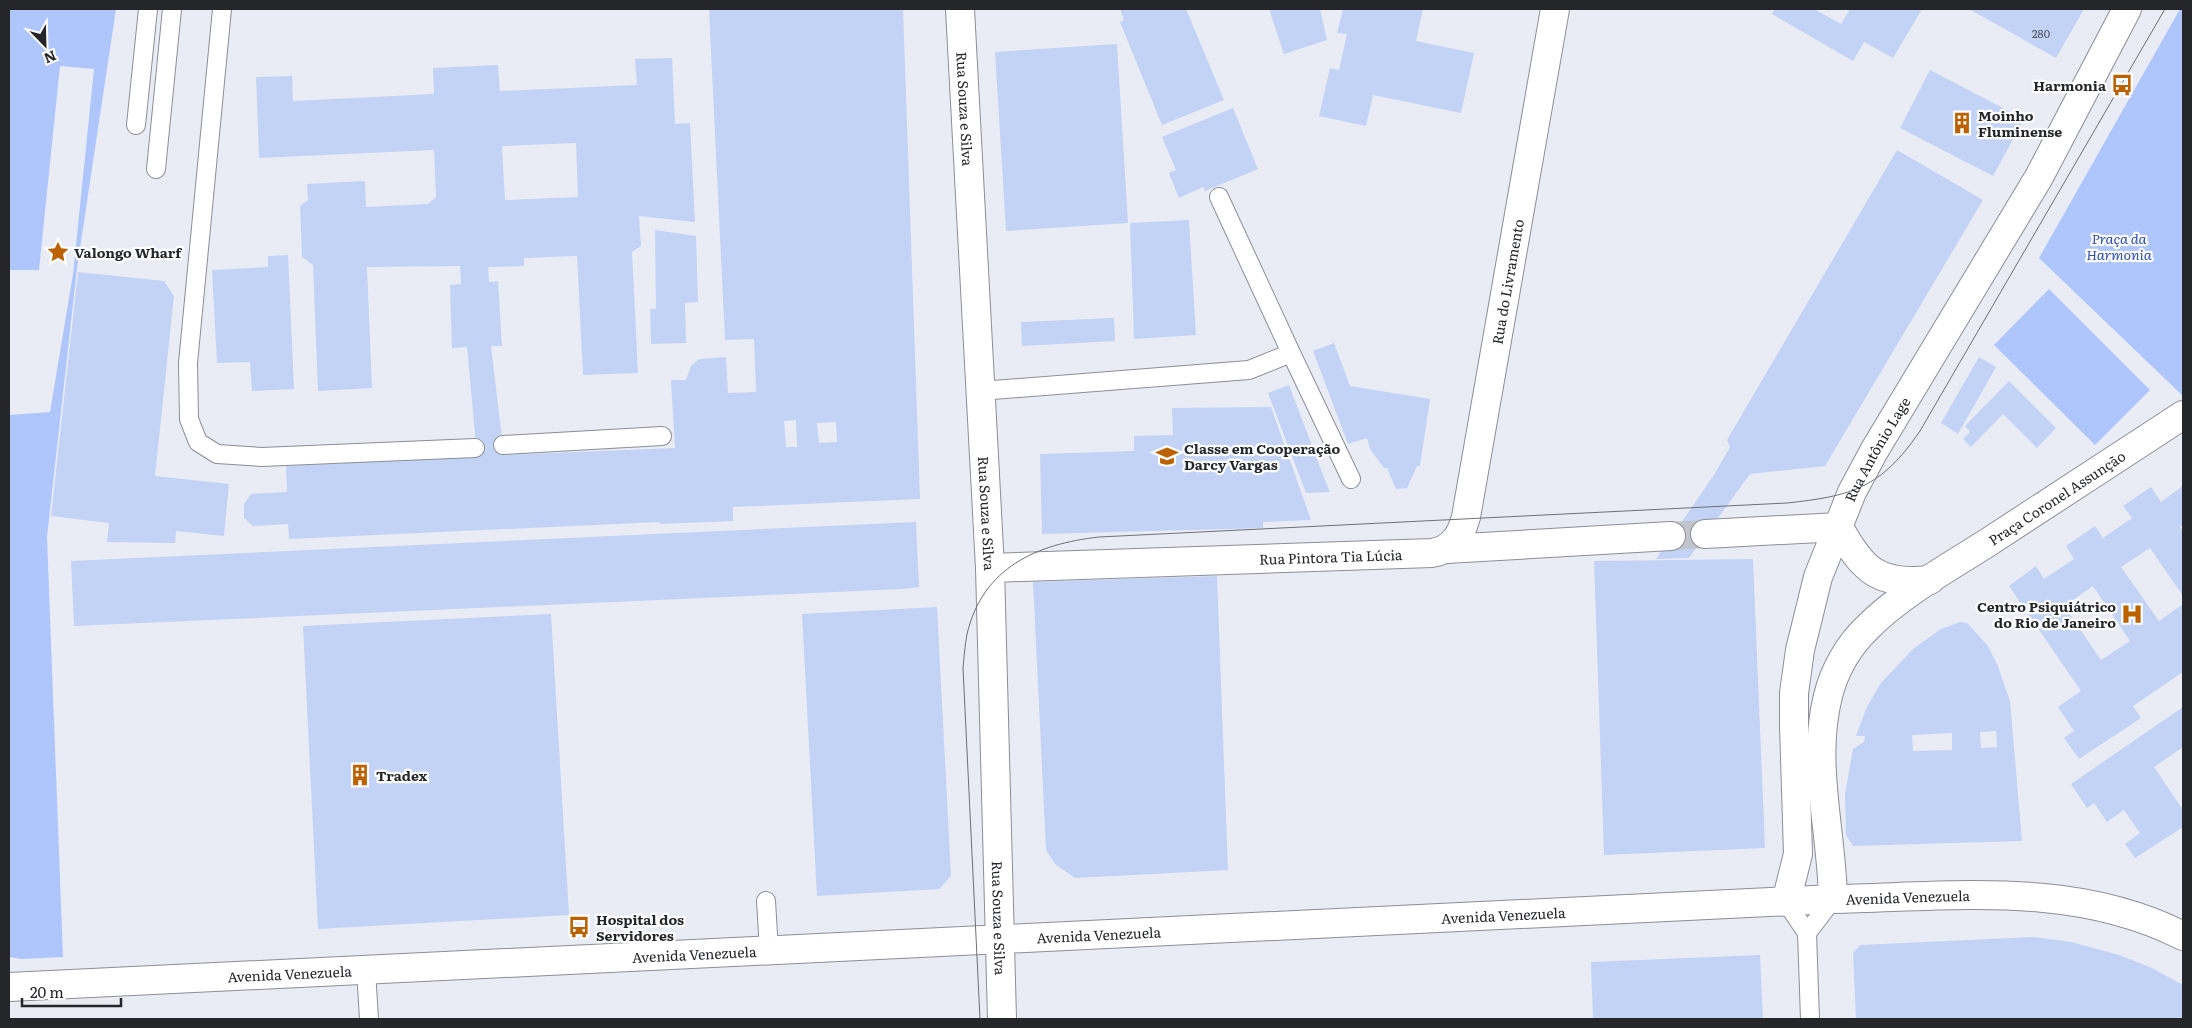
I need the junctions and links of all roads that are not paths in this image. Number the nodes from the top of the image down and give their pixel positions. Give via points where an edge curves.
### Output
1 (148, 9) edge
2 (172, 9) edge
3 (222, 9) edge
4 (960, 9) edge
5 (1555, 9) edge
6 (2127, 9) edge
7 (136, 125) dead end
8 (156, 169) dead end
9 (1219, 197) dead end
10 (1291, 353) junction
11 (980, 391) junction
12 (2183, 415) edge
13 (662, 436) dead end
14 (503, 445) dead end
15 (475, 448) dead end
16 (1352, 479) dead end
17 (1839, 527) junction
18 (1705, 534) tunnel mouth
19 (1671, 536) tunnel mouth
20 (1447, 549) junction
21 (990, 568) junction
22 (1930, 580) junction
23 (1833, 899) junction
24 (766, 901) dead end
25 (1786, 902) junction
26 (1807, 934) junction
27 (2183, 936) edge
28 (999, 940) junction
29 (769, 951) junction
30 (366, 970) junction
31 (9, 987) edge
32 (369, 1019) edge
33 (1002, 1019) edge
34 (1810, 1019) edge

1 - 7 lane
2 - 8 lane
3 - 15 lane via 188,363 189,419 198,442 217,454 262,457
4 - 11 street, Rua Souza e Silva
5 - 20 street, Rua do Livramento via 1466,517 1459,537
6 - 17 street, Rua Antônio Lage via 2039,177 1874,452 1852,492
9 - 10 lane
10 - 11 lane via 1249,370
10 - 16 lane
11 - 21 street, Rua Souza e Silva
12 - 22 street, Praça Coronel Assunção
13 - 14 lane
17 - 18 street
17 - 22 street via 1857,557 1885,578 1898,582
17 - 25 street, Rua Antônio Lage via 1818,577 1800,650 1794,693 1798,854
19 - 20 street, Rua Pintora Tia Lúcia
20 - 21 street, Rua Pintora Tia Lúcia via 1432,554
21 - 28 street, Rua Souza e Silva
22 - 23 street via 1878,618 1856,640 1839,666 1828,694 1823,751 1824,809 1833,869
23 - 25 street, Avenida Venezuela
23 - 26 lane
23 - 27 street, Avenida Venezuela via 2039,896 2077,900 2117,909 2161,924
24 - 29 lane
25 - 26 lane
25 - 28 street, Avenida Venezuela
26 - 34 lane
28 - 29 street, Avenida Venezuela
28 - 33 street, Rua Souza e Silva
29 - 30 street, Avenida Venezuela
30 - 31 street, Avenida Venezuela
30 - 32 lane

